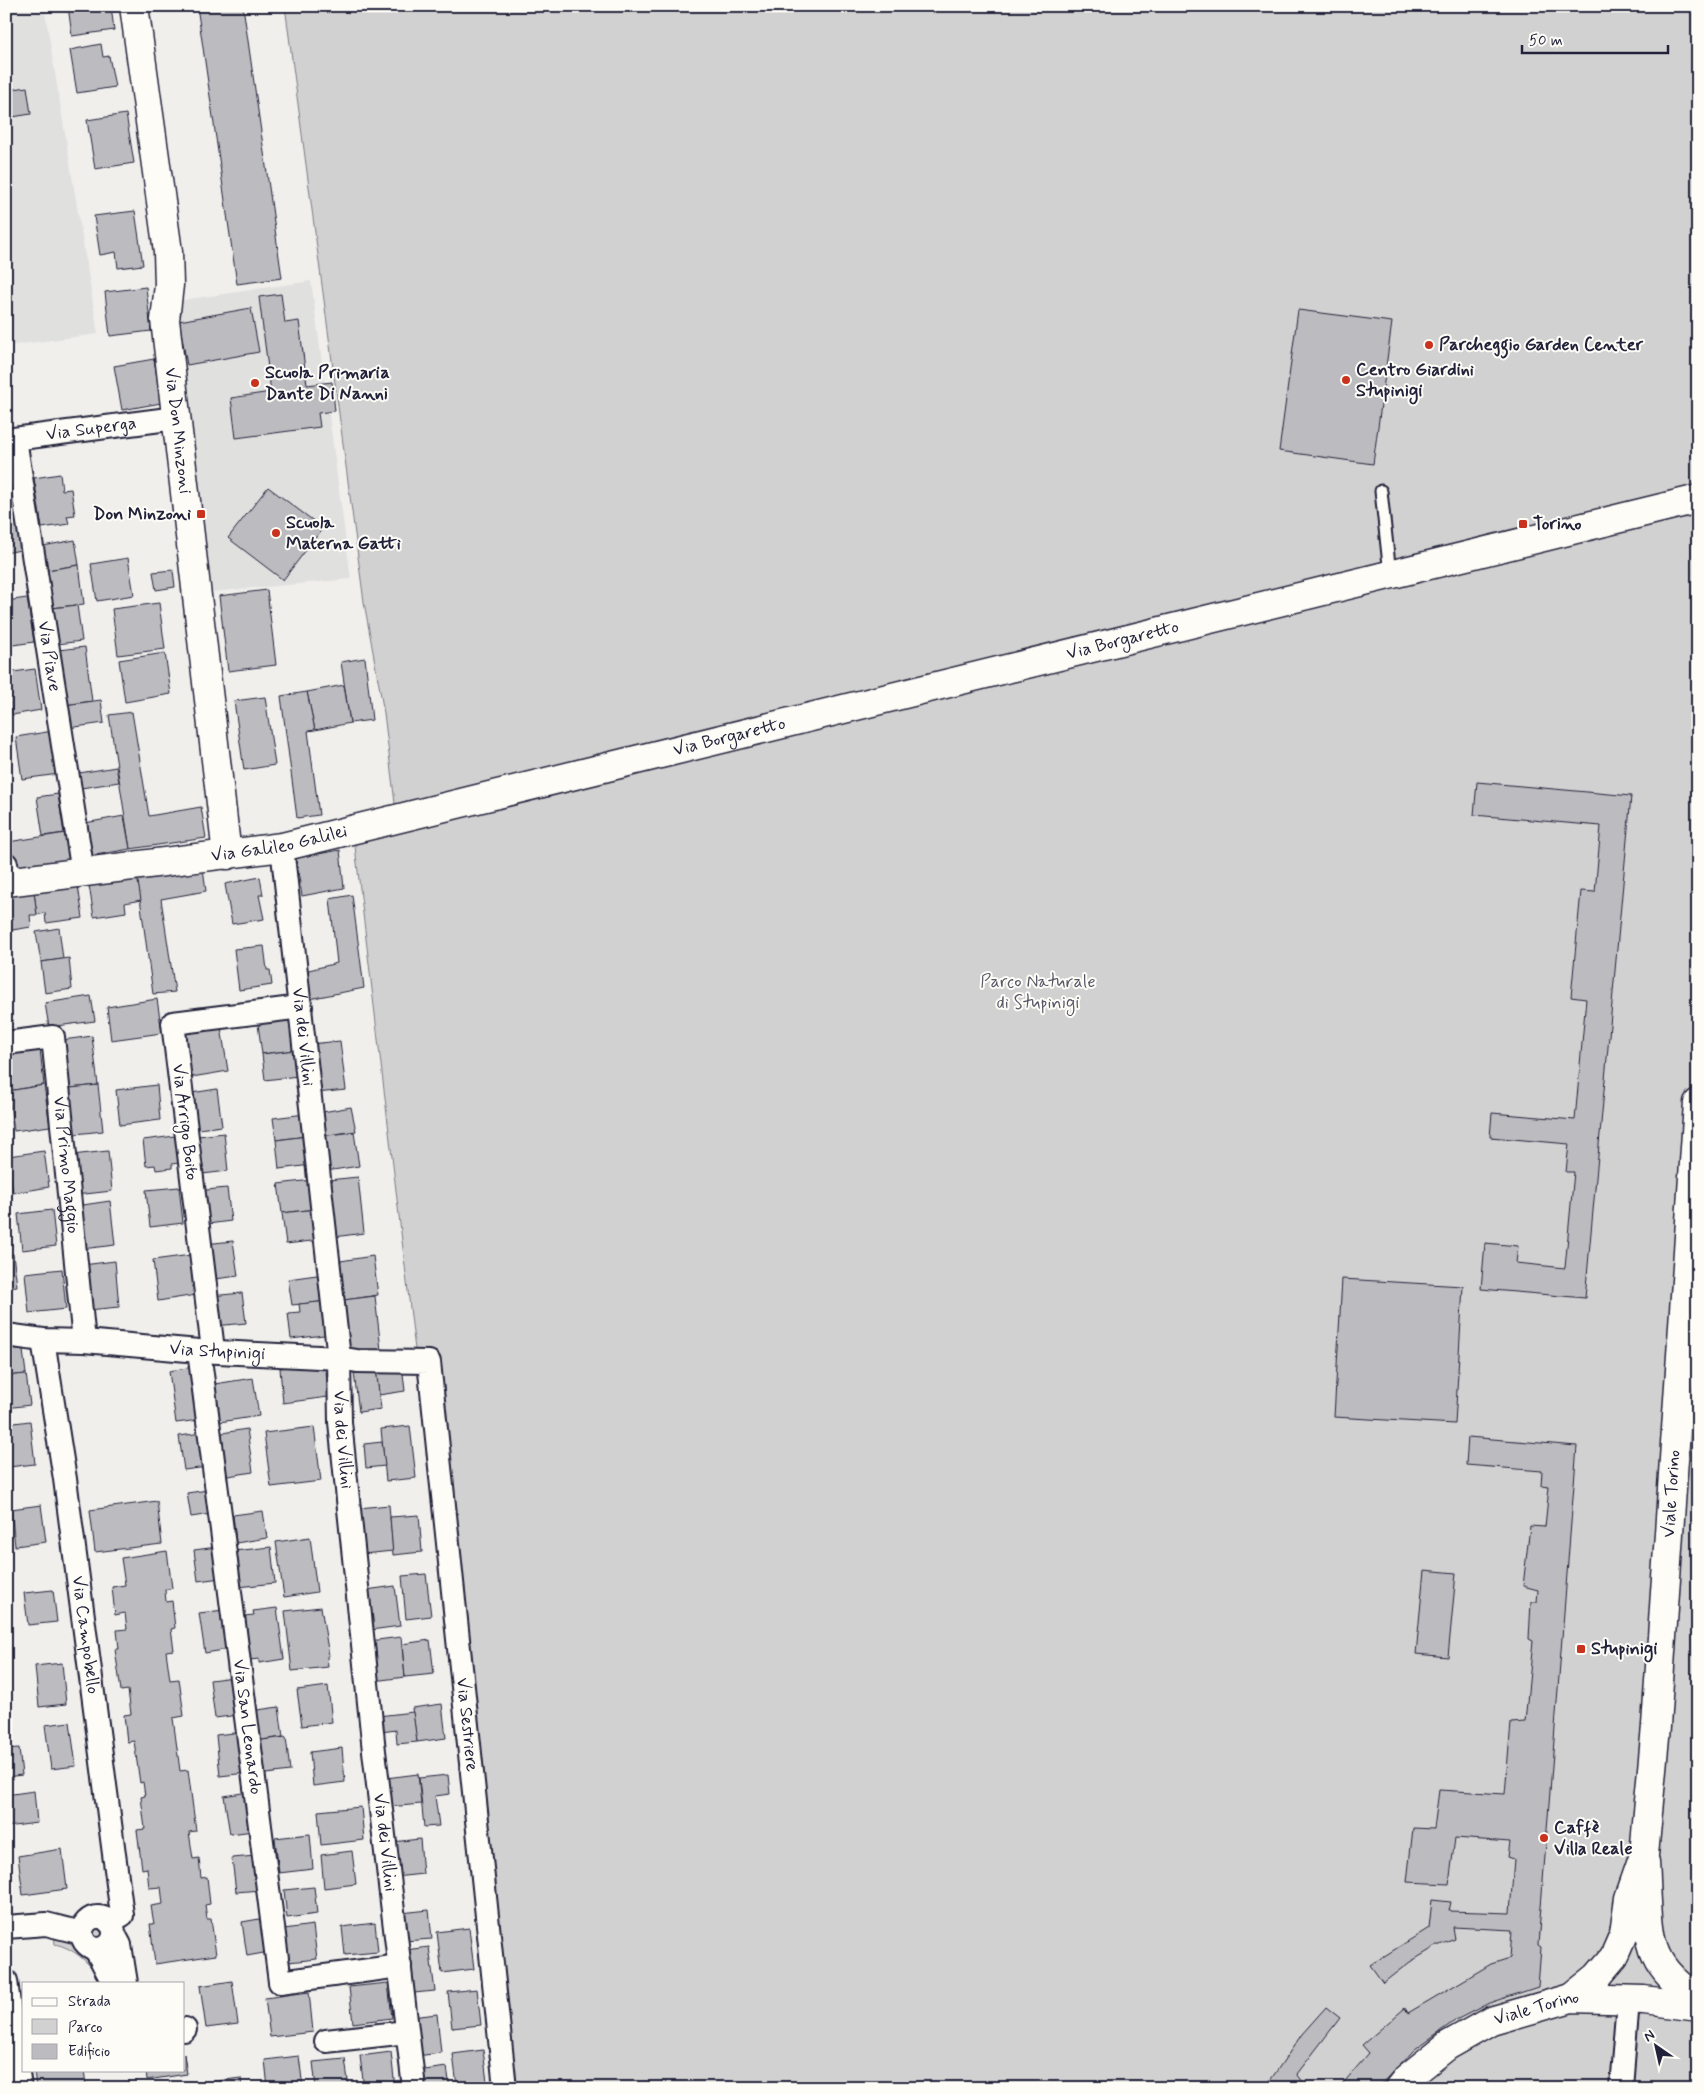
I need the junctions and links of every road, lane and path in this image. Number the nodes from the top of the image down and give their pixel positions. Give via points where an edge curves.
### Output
1 (134, 6) edge
2 (176, 418) junction
3 (11, 440) edge
4 (1381, 492) dead end
5 (1698, 499) edge
6 (1390, 575) junction
7 (548, 783) joint
8 (282, 847) junction
9 (227, 855) junction
10 (83, 873) junction
11 (7, 876) edge
12 (301, 1007) junction
13 (6, 1043) edge
14 (1698, 1102) edge
15 (6, 1335) edge
16 (43, 1340) junction
17 (84, 1341) junction
18 (206, 1351) junction
19 (339, 1358) junction
20 (428, 1362) joint
21 (1644, 1854) junction
22 (99, 1926) junction
23 (6, 1927) edge
24 (400, 1966) junction
25 (6, 1981) edge
26 (118, 1982) edge
27 (126, 1982) edge
28 (1571, 1998) junction
29 (1628, 2000) junction
30 (1698, 2001) edge
31 (1698, 2007) edge
32 (407, 2032) junction
33 (326, 2041) dead end
34 (20, 2053) edge
35 (20, 2088) edge
36 (414, 2088) edge
37 (504, 2088) edge
38 (1399, 2088) edge
39 (1622, 2088) edge

1 - 2 street, Via Don Minzoni via 168,252 169,285 164,320
2 - 3 street, Via Superga
2 - 9 street, Via Don Minzoni
3 - 10 street, Via Piave
4 - 6 lane
5 - 6 street, Via Borgaretto
6 - 7 street, Via Borgaretto
7 - 8 street, Via Galileo Galilei
8 - 9 street, Via Galileo Galilei
8 - 12 street, Via dei Villini
9 - 10 street, Via Galileo Galilei
10 - 11 street, Via Galileo Galilei
12 - 18 street, Via Arrigo Boito via 172,1023
12 - 19 street, Via dei Villini
13 - 17 street, Via Primo Maggio via 53,1037
14 - 21 street, Viale Torino via 1656,1726
15 - 16 street, Via Stupinigi
16 - 17 street, Via Stupinigi
16 - 22 street, Via Campobello via 65,1480 122,1915
17 - 18 street, Via Stupinigi
18 - 19 street, Via Stupinigi
18 - 24 street, Via San Leonardo via 280,1982
19 - 20 street, Via Stupinigi
19 - 24 street, Via dei Villini via 340,1422
20 - 37 street, Via Sestriere
21 - 28 street via 1630,1898 1624,1934 1614,1957 1597,1977
21 - 30 street via 1649,1931 1656,1956 1674,1980
22 - 23 street via 46,1924
22 - 26 street via 84,1942 96,1950 108,1972
22 - 27 street via 120,1945
24 - 32 street, Via dei Villini
25 - 34 street
28 - 29 street, Viale Torino
28 - 38 street, Viale Torino via 1491,2020 1447,2046
29 - 31 street, Viale Torino
29 - 39 street
32 - 33 street
32 - 36 street, Via dei Villini
34 - 35 street

